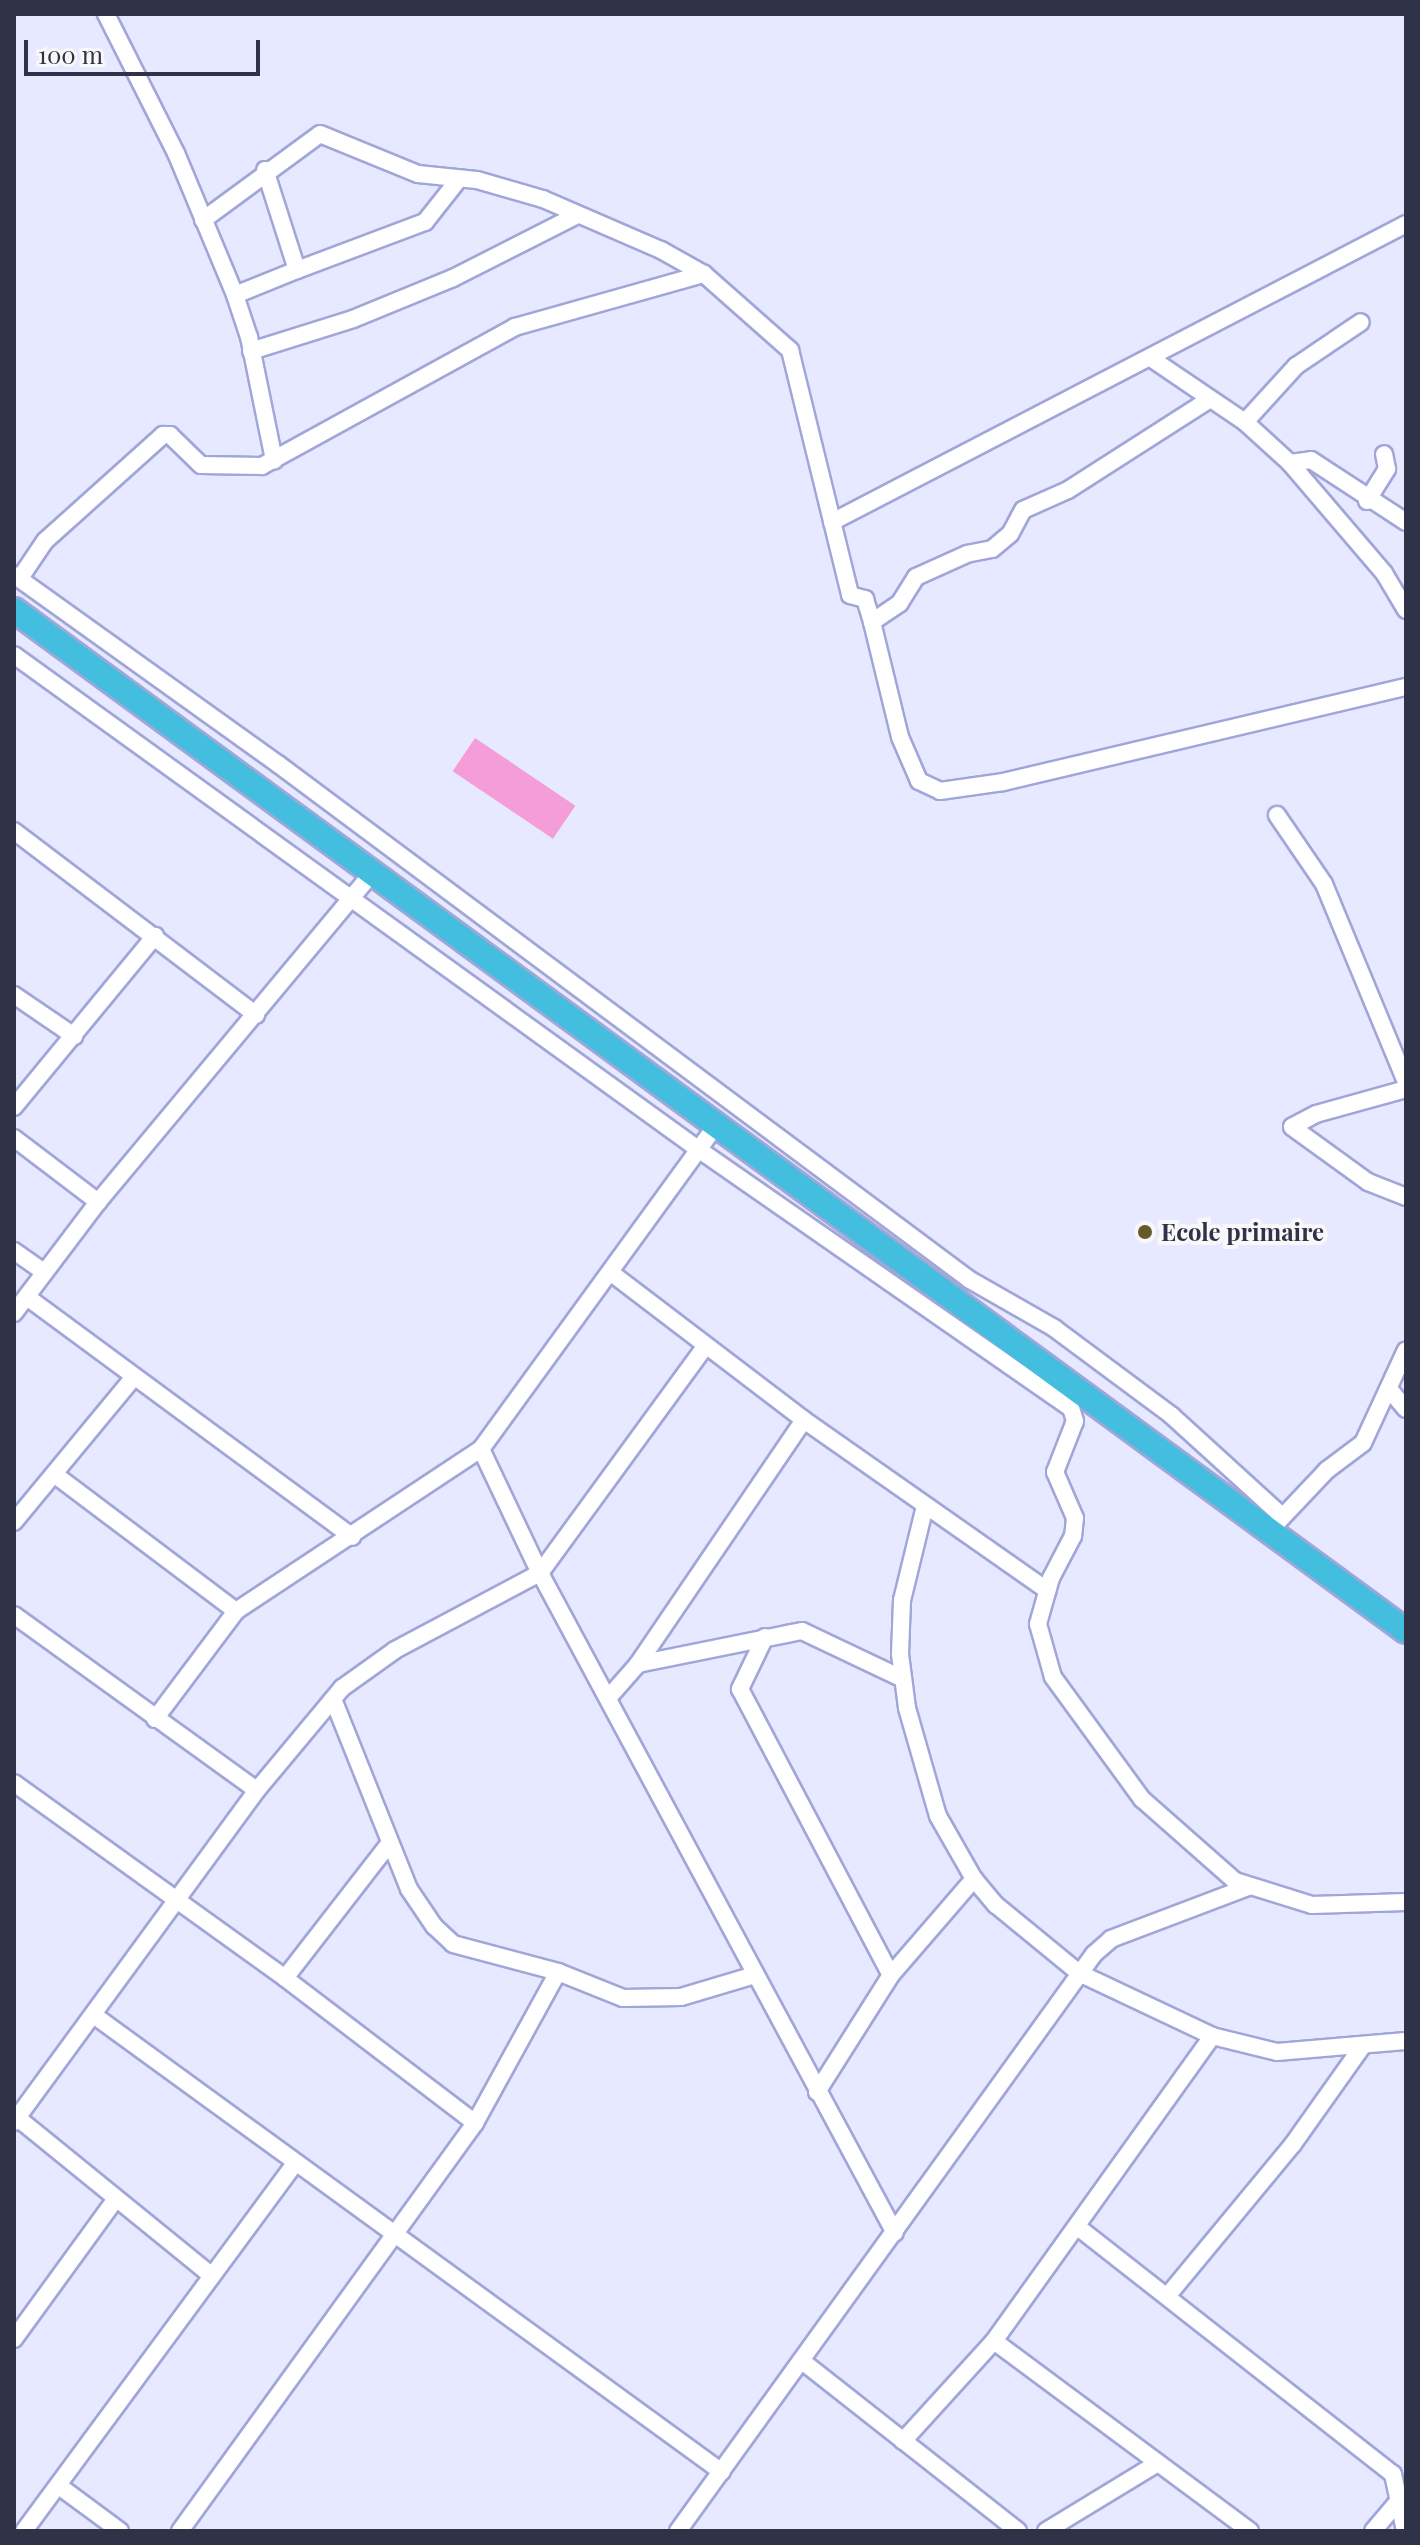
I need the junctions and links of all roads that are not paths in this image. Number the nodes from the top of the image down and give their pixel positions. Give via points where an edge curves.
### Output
1 (106, 14) edge
2 (265, 170) junction
3 (459, 179) junction
4 (577, 215) junction
5 (203, 220) junction
6 (1406, 224) edge
7 (297, 270) junction
8 (704, 274) junction
9 (235, 295) junction
10 (1361, 322) dead end
11 (251, 351) junction
12 (1152, 359) junction
13 (1207, 401) junction
14 (1245, 422) junction
15 (1384, 454) dead end
16 (274, 460) junction
17 (1290, 463) junction
18 (1367, 501) junction
19 (832, 522) junction
20 (1406, 522) edge
21 (17, 577) edge
22 (14, 610) edge
23 (1406, 610) edge
24 (872, 622) junction
25 (14, 655) edge
26 (1406, 687) edge
27 (1277, 815) dead end
28 (14, 831) edge
29 (371, 874) junction
30 (352, 896) junction
31 (155, 936) junction
32 (14, 995) edge
33 (256, 1015) junction
34 (74, 1036) junction
35 (1406, 1082) edge
36 (1406, 1089) edge
37 (14, 1107) edge
38 (716, 1125) junction
39 (14, 1138) edge
40 (698, 1149) junction
41 (1406, 1197) edge
42 (98, 1202) junction
43 (14, 1251) edge
44 (44, 1272) junction
45 (610, 1272) junction
46 (27, 1297) junction
47 (14, 1313) edge
48 (704, 1348) junction
49 (1406, 1350) edge
50 (133, 1378) junction
51 (1389, 1389) junction
52 (1406, 1409) edge
53 (804, 1420) junction
54 (481, 1449) junction
55 (54, 1474) junction
56 (925, 1506) junction
57 (14, 1522) edge
58 (1276, 1524) junction
59 (352, 1537) junction
60 (540, 1573) junction
61 (1047, 1590) junction
62 (236, 1611) junction
63 (14, 1615) edge
64 (1406, 1631) edge
65 (765, 1637) junction
66 (638, 1664) junction
67 (903, 1679) junction
68 (609, 1697) junction
69 (333, 1699) junction
70 (155, 1719) junction
71 (14, 1783) edge
72 (257, 1790) junction
73 (389, 1844) junction
74 (974, 1879) junction
75 (1248, 1887) junction
76 (1406, 1902) edge
77 (175, 1904) junction
78 (558, 1972) junction
79 (1079, 1973) junction
80 (755, 1975) junction
81 (891, 1975) junction
82 (285, 1978) junction
83 (95, 2016) junction
84 (1212, 2036) junction
85 (1406, 2041) edge
86 (1362, 2047) junction
87 (817, 2092) junction
88 (15, 2118) edge
89 (475, 2123) junction
90 (294, 2165) junction
91 (115, 2200) junction
92 (1079, 2228) junction
93 (895, 2233) junction
94 (395, 2237) junction
95 (211, 2275) junction
96 (1169, 2294) junction
97 (14, 2339) edge
98 (994, 2341) junction
99 (802, 2361) junction
100 (903, 2441) junction
101 (1158, 2463) junction
102 (722, 2472) junction
103 (1406, 2485) edge
104 (59, 2486) junction
105 (1398, 2505) junction
106 (24, 2531) edge
107 (120, 2531) edge
108 (180, 2531) edge
109 (678, 2531) edge
110 (1018, 2531) edge
111 (1046, 2531) edge
112 (1250, 2531) edge
113 (1373, 2531) edge
114 (1405, 2531) edge

1 - 5 street
2 - 3 street via 320,134 418,174
2 - 5 street
2 - 7 street
3 - 4 street via 508,187
3 - 7 street via 425,222
4 - 8 street
4 - 11 street via 439,284 353,319
5 - 9 street
6 - 12 street
7 - 9 street
8 - 16 street via 515,327
8 - 19 street via 790,350
9 - 11 street
10 - 14 street via 1296,366
11 - 16 street
12 - 13 street
12 - 19 street
13 - 14 street
13 - 24 street via 1068,490 1023,510 1010,534 992,549 916,577 900,603
14 - 17 street
15 - 18 street via 1387,469
16 - 21 street via 254,468 201,465 170,435 163,435 45,541
17 - 18 street via 1311,460
17 - 23 street via 1384,573
18 - 20 street
19 - 24 street via 851,598 865,599
21 - 58 street via 278,764 970,1280 1054,1328 1171,1415
22 - 29 highway
24 - 26 street via 908,759 919,781 940,791 1003,782
25 - 30 street
27 - 35 street via 1324,884
28 - 31 street
29 - 30 street
29 - 38 highway
30 - 33 street
30 - 40 street
31 - 33 street
31 - 34 street
32 - 34 street
33 - 42 street
34 - 37 street
36 - 41 street via 1316,1114 1292,1127 1368,1182
38 - 40 street
38 - 58 highway
39 - 42 street
40 - 45 street
40 - 61 street via 1071,1408 1075,1421 1055,1472 1075,1518 1073,1536
42 - 44 street
43 - 44 street
44 - 46 street
45 - 48 street
45 - 54 street
46 - 47 street
46 - 50 street
48 - 53 street
48 - 60 street
49 - 51 street
50 - 55 street
50 - 59 street
51 - 52 street
51 - 58 street via 1363,1443 1327,1470
53 - 56 street
53 - 66 street
54 - 59 street
54 - 60 street
55 - 57 street
55 - 62 street
56 - 61 street
56 - 67 street via 902,1600
58 - 64 highway
59 - 62 street
60 - 68 street
60 - 69 street via 395,1650
61 - 75 street via 1038,1624 1053,1677 1142,1799 1218,1868
62 - 70 street
63 - 70 street
65 - 66 street
65 - 67 street via 802,1631
65 - 81 street via 740,1689
66 - 68 street
67 - 74 street via 925,1784
68 - 80 street
69 - 72 street
69 - 73 street
70 - 72 street
71 - 77 street
72 - 77 street
73 - 78 street via 417,1901 453,1944
73 - 82 street
74 - 79 street via 1015,1924
74 - 81 street
75 - 76 street via 1312,1905
75 - 79 street via 1111,1939
77 - 82 street
77 - 83 street
78 - 80 street via 623,1998 681,1997
78 - 89 street
79 - 84 street
79 - 93 street
80 - 87 street
81 - 87 street
82 - 89 street
83 - 88 street
83 - 90 street
84 - 86 street via 1277,2052
84 - 92 street
85 - 86 street
86 - 96 street via 1293,2144
87 - 93 street
88 - 91 street
89 - 94 street
90 - 94 street
90 - 95 street
91 - 95 street
91 - 97 street
92 - 96 street
92 - 98 street
93 - 99 street
94 - 102 street
94 - 108 street
95 - 104 street
96 - 105 street via 1393,2474
98 - 100 street
98 - 101 street
99 - 100 street
99 - 102 street
100 - 110 street
101 - 111 street
101 - 112 street
102 - 109 street
103 - 105 street
104 - 106 street
104 - 107 street
105 - 113 street
105 - 114 street

